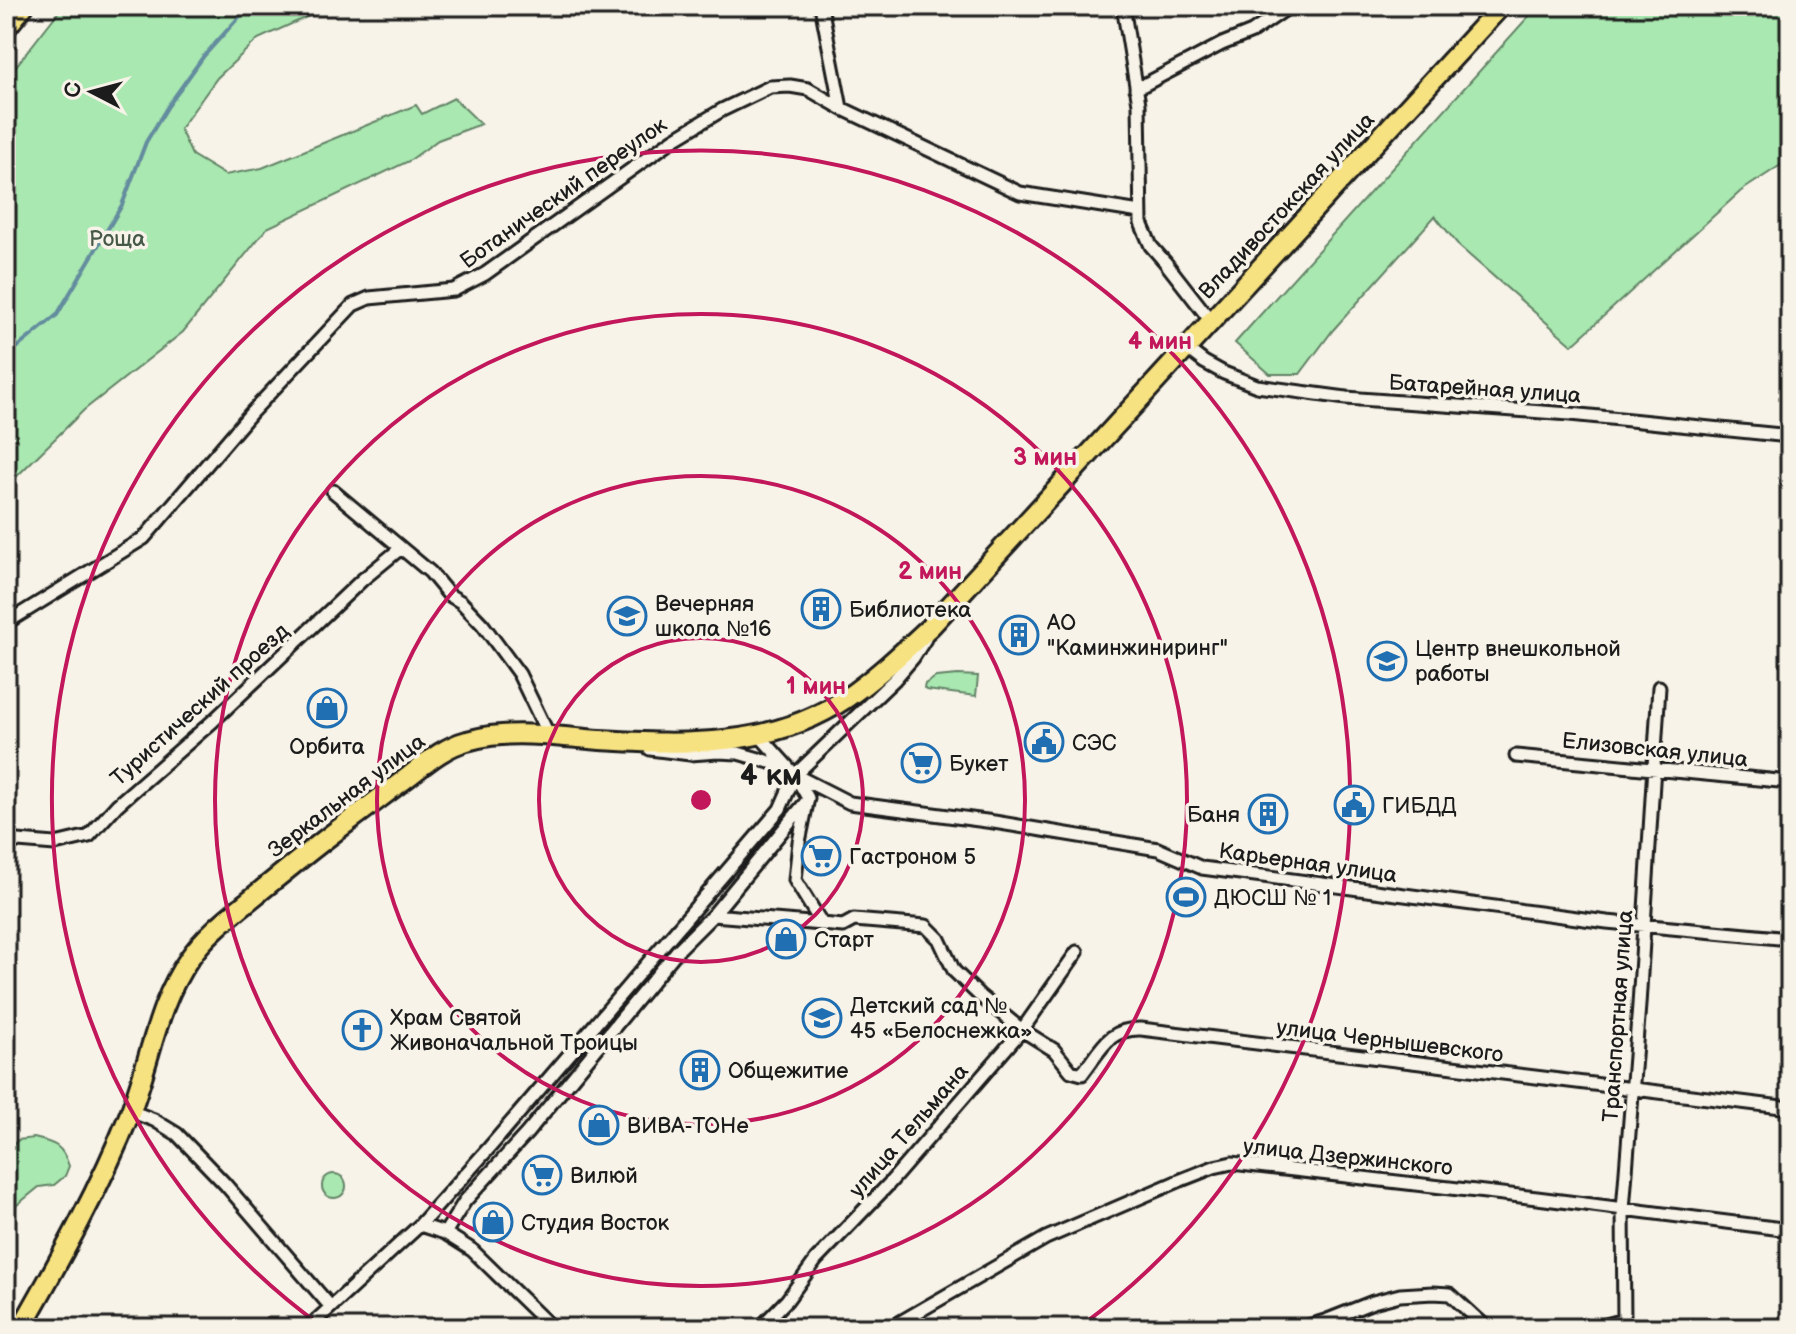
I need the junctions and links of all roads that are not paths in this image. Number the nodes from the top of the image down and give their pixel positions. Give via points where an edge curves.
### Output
1 (24, 6) edge
2 (821, 6) edge
3 (1123, 6) edge
4 (1290, 6) edge
5 (1501, 6) edge
6 (6, 28) edge
7 (1136, 89) junction
8 (841, 108) junction
9 (1140, 212) junction
10 (1211, 321) junction
11 (1186, 348) junction
12 (1790, 436) edge
13 (333, 491) dead end
14 (401, 548) junction
15 (6, 623) edge
16 (932, 625) junction
17 (1659, 687) dead end
18 (759, 735) junction
19 (549, 736) junction
20 (627, 741) junction
21 (1516, 756) dead end
22 (1655, 768) junction
23 (792, 772) junction
24 (1790, 782) edge
25 (808, 798) junction
26 (6, 840) edge
27 (713, 915) junction
28 (822, 924) junction
29 (1644, 926) junction
30 (1790, 939) edge
31 (1077, 952) dead end
32 (1022, 1030) junction
33 (1632, 1089) junction
34 (1790, 1108) edge
35 (130, 1111) junction
36 (1623, 1210) junction
37 (420, 1225) junction
38 (1790, 1230) edge
39 (445, 1233) junction
40 (330, 1306) junction
41 (21, 1328) edge
42 (308, 1328) edge
43 (552, 1328) edge
44 (760, 1328) edge
45 (890, 1328) edge
46 (1302, 1328) edge
47 (1487, 1328) edge
48 (1596, 1328) edge

1 - 6 main road
2 - 8 street
3 - 7 street
4 - 7 street via 1252,32
5 - 10 main road, Владивостокская улица
7 - 9 street
8 - 9 street, Ботанический переулок via 1020,193
8 - 15 street, Ботанический переулок via 808,89 770,87 674,139 485,274 454,290 369,298 353,305 144,538
9 - 10 street via 1151,246
10 - 11 main road, Владивостокская улица
11 - 12 street, Батарейная улица via 1224,373 1257,386
11 - 16 main road, Владивостокская улица
13 - 14 street
14 - 19 street via 483,625 519,674
14 - 26 street, Туристический проезд via 89,836 55,844
16 - 18 main road, Зеркальная улица via 843,700
16 - 23 street, Владивостокская улица via 895,679
17 - 22 street, Транспортная улица
18 - 20 main road, Зеркальная улица via 693,743
18 - 23 street, Карьерная улица
19 - 20 main road, Зеркальная улица
19 - 35 main road, Зеркальная улица via 495,736 446,749 230,916 190,956 175,982
20 - 23 street, Карьерная улица via 666,752 738,753
21 - 22 street, Елизовская улица
22 - 24 street, Елизовская улица
22 - 29 street, Транспортная улица
23 - 25 street
23 - 29 street, Карьерная улица via 850,803 1158,849 1202,868
23 - 37 street, Владивостокская улица via 780,809
25 - 27 street
25 - 28 street via 795,880
27 - 28 street
27 - 39 street via 465,1201
28 - 32 street via 843,926 854,920 926,926 939,939 954,971
29 - 30 street, Карьерная улица
29 - 33 street, Транспортная улица
31 - 32 street, улица Тельмана
32 - 33 street, улица Чернышевского via 1054,1050 1071,1071 1082,1074 1113,1034 1126,1028
32 - 44 street, улица Тельмана
33 - 34 street, улица Чернышевского
33 - 36 street, Транспортная улица
35 - 40 street via 177,1134
35 - 41 main road, Зеркальная улица via 61,1260
36 - 38 street, улица Дзержинского
36 - 45 street, улица Дзержинского via 1232,1163 1046,1238
36 - 48 street, Транспортная улица via 1624,1320
37 - 39 street
37 - 40 street, Владивостокская улица
39 - 43 street via 472,1250
40 - 42 street, Владивостокская улица
46 - 47 street via 1373,1302 1433,1293 1450,1294

